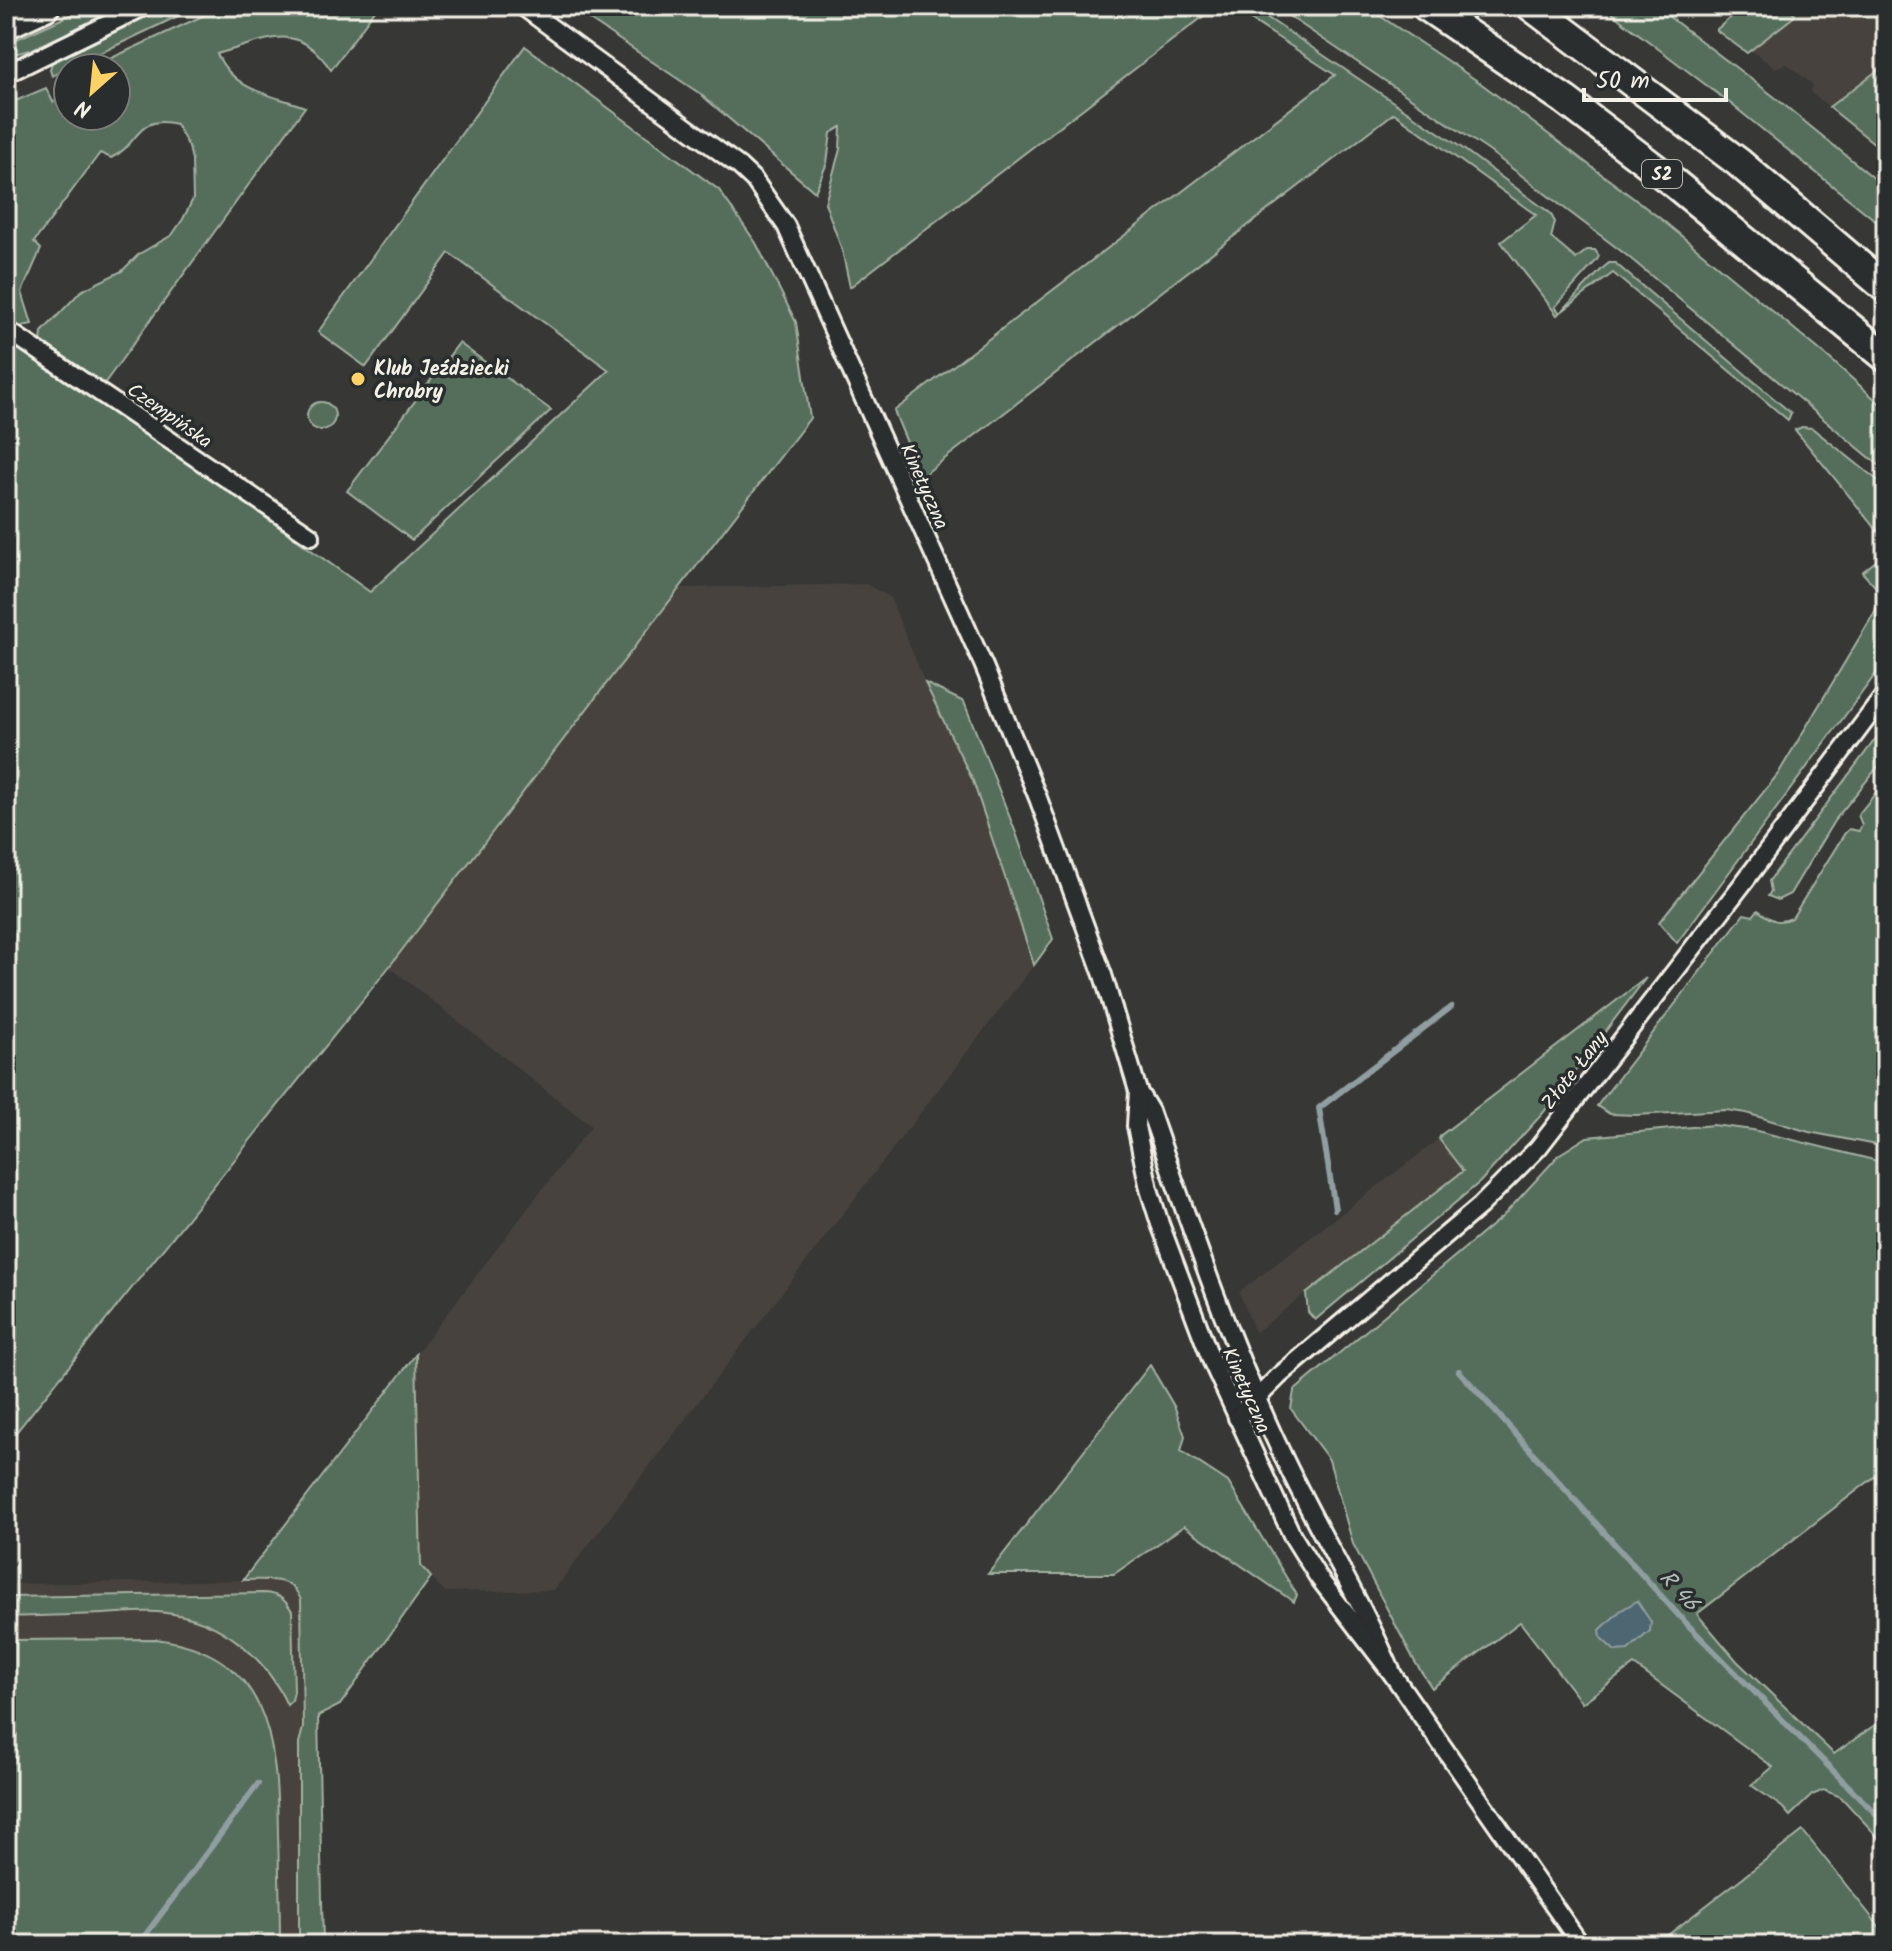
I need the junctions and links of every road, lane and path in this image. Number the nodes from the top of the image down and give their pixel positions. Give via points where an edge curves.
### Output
1 (45, 6) edge
2 (145, 6) edge
3 (522, 6) edge
4 (1426, 6) edge
5 (1531, 6) edge
6 (6, 24) edge
7 (6, 74) edge
8 (1886, 288) edge
9 (6, 329) edge
10 (1886, 357) edge
11 (311, 536) dead end
12 (1886, 693) edge
13 (1138, 1091) junction
14 (1257, 1397) junction
15 (1237, 1418) junction
16 (1393, 1675) junction
17 (1581, 1945) edge

1 - 6 highway
2 - 7 street
3 - 13 street, Kinetyczna via 739,166 786,226 1038,798 1103,975
4 - 10 highway, S2 via 1565,100 1674,183
5 - 8 highway via 1726,153
9 - 11 street, Czempińska
12 - 14 street, Złote Łany via 1538,1148 1480,1206
13 - 14 street, Kinetyczna
13 - 15 street, Kinetyczna via 1136,1126 1149,1189
14 - 15 street, Złote Łany
14 - 16 street, Kinetyczna
15 - 16 street, Kinetyczna via 1292,1535
16 - 17 street, Kinetyczna

